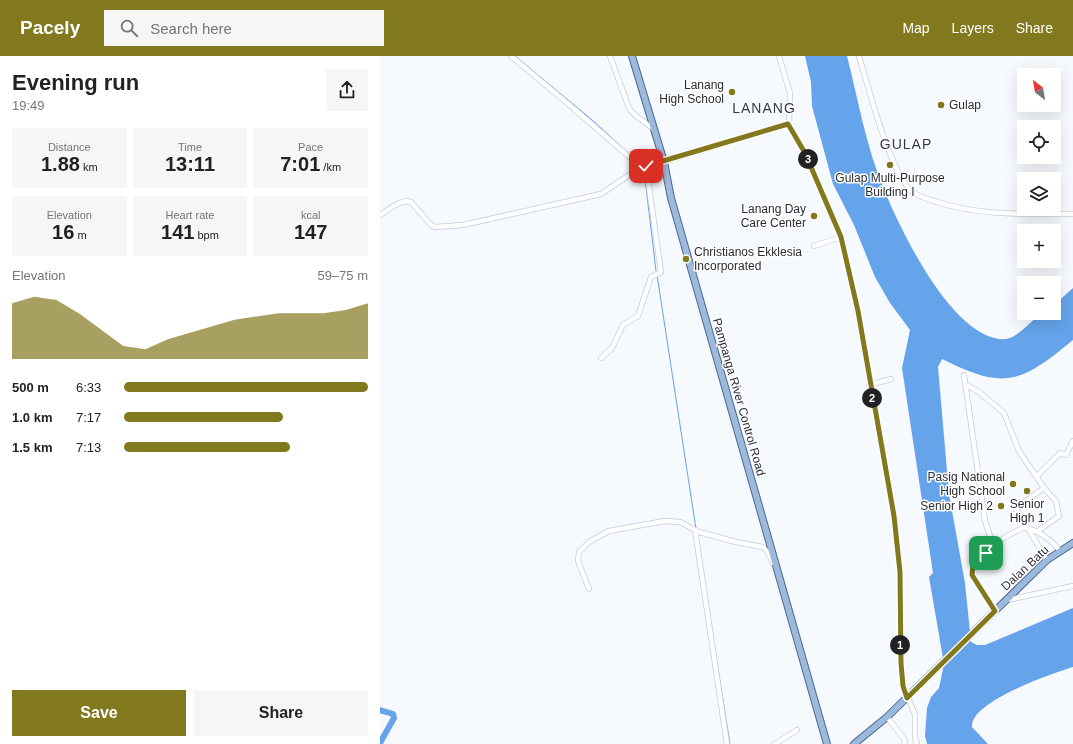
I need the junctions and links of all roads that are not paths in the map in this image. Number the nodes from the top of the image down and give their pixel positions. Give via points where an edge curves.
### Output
1 (510, 56) edge
2 (610, 56) edge
3 (632, 56) edge
4 (779, 56) edge
5 (860, 56) edge
6 (788, 124) junction
7 (652, 128) junction
8 (664, 162) junction
9 (643, 167) junction
10 (1073, 214) edge
11 (380, 215) edge
12 (841, 237) junction
13 (814, 246) dead end
14 (601, 358) dead end
15 (964, 375) dead end
16 (891, 380) dead end
17 (869, 384) junction
18 (965, 384) junction
19 (1073, 441) edge
20 (1036, 477) junction
21 (1044, 488) junction
22 (1026, 527) junction
23 (696, 531) junction
24 (1038, 531) junction
25 (1073, 543) edge
26 (993, 545) junction
27 (1060, 551) junction
28 (1047, 560) junction
29 (777, 570) junction
30 (1073, 586) edge
31 (589, 589) dead end
32 (1007, 600) junction
33 (995, 611) junction
34 (907, 698) junction
35 (888, 717) junction
36 (797, 730) dead end
37 (727, 744) edge
38 (775, 744) edge
39 (827, 744) edge
40 (854, 744) edge
41 (904, 744) edge
42 (917, 744) edge

1 - 9 street
2 - 7 street via 632,112
3 - 7 main road, Pampanga River Control Road
4 - 6 street via 790,93
5 - 10 street via 885,141 898,172 914,193 954,207 1004,214
6 - 8 street
6 - 12 street via 805,153
7 - 8 main road, Pampanga River Control Road
8 - 9 street
8 - 29 main road, Pampanga River Control Road via 673,206
9 - 11 street via 601,194 463,225 430,225 407,200
9 - 14 street via 661,272 651,277 638,316 624,325 612,348
12 - 13 street
12 - 17 street via 858,311
15 - 18 street
16 - 17 street
17 - 34 street via 894,516 900,572 901,663
18 - 20 street via 1004,413 1019,451
18 - 26 street via 986,521
19 - 20 street via 1066,455 1060,453
20 - 21 street
21 - 22 street via 1017,507 1017,513
21 - 24 street via 1056,501 1059,516
22 - 24 street
22 - 26 street
22 - 28 street
23 - 29 street via 763,546
23 - 31 street via 680,522 664,521 609,531 589,542 579,552 578,561
23 - 37 street
24 - 27 street
25 - 27 main road, Dalan Batu
26 - 33 street via 971,570
27 - 28 main road, Dalan Batu
28 - 32 main road, Dalan Batu
29 - 39 main road, Pampanga River Control Road
30 - 32 street
32 - 33 main road, Dalan Batu
33 - 34 main road, Dalan Batu
34 - 35 main road, Dalan Batu
34 - 42 street via 915,714
35 - 40 main road, Dalan Batu
35 - 41 street via 905,740
36 - 38 street

